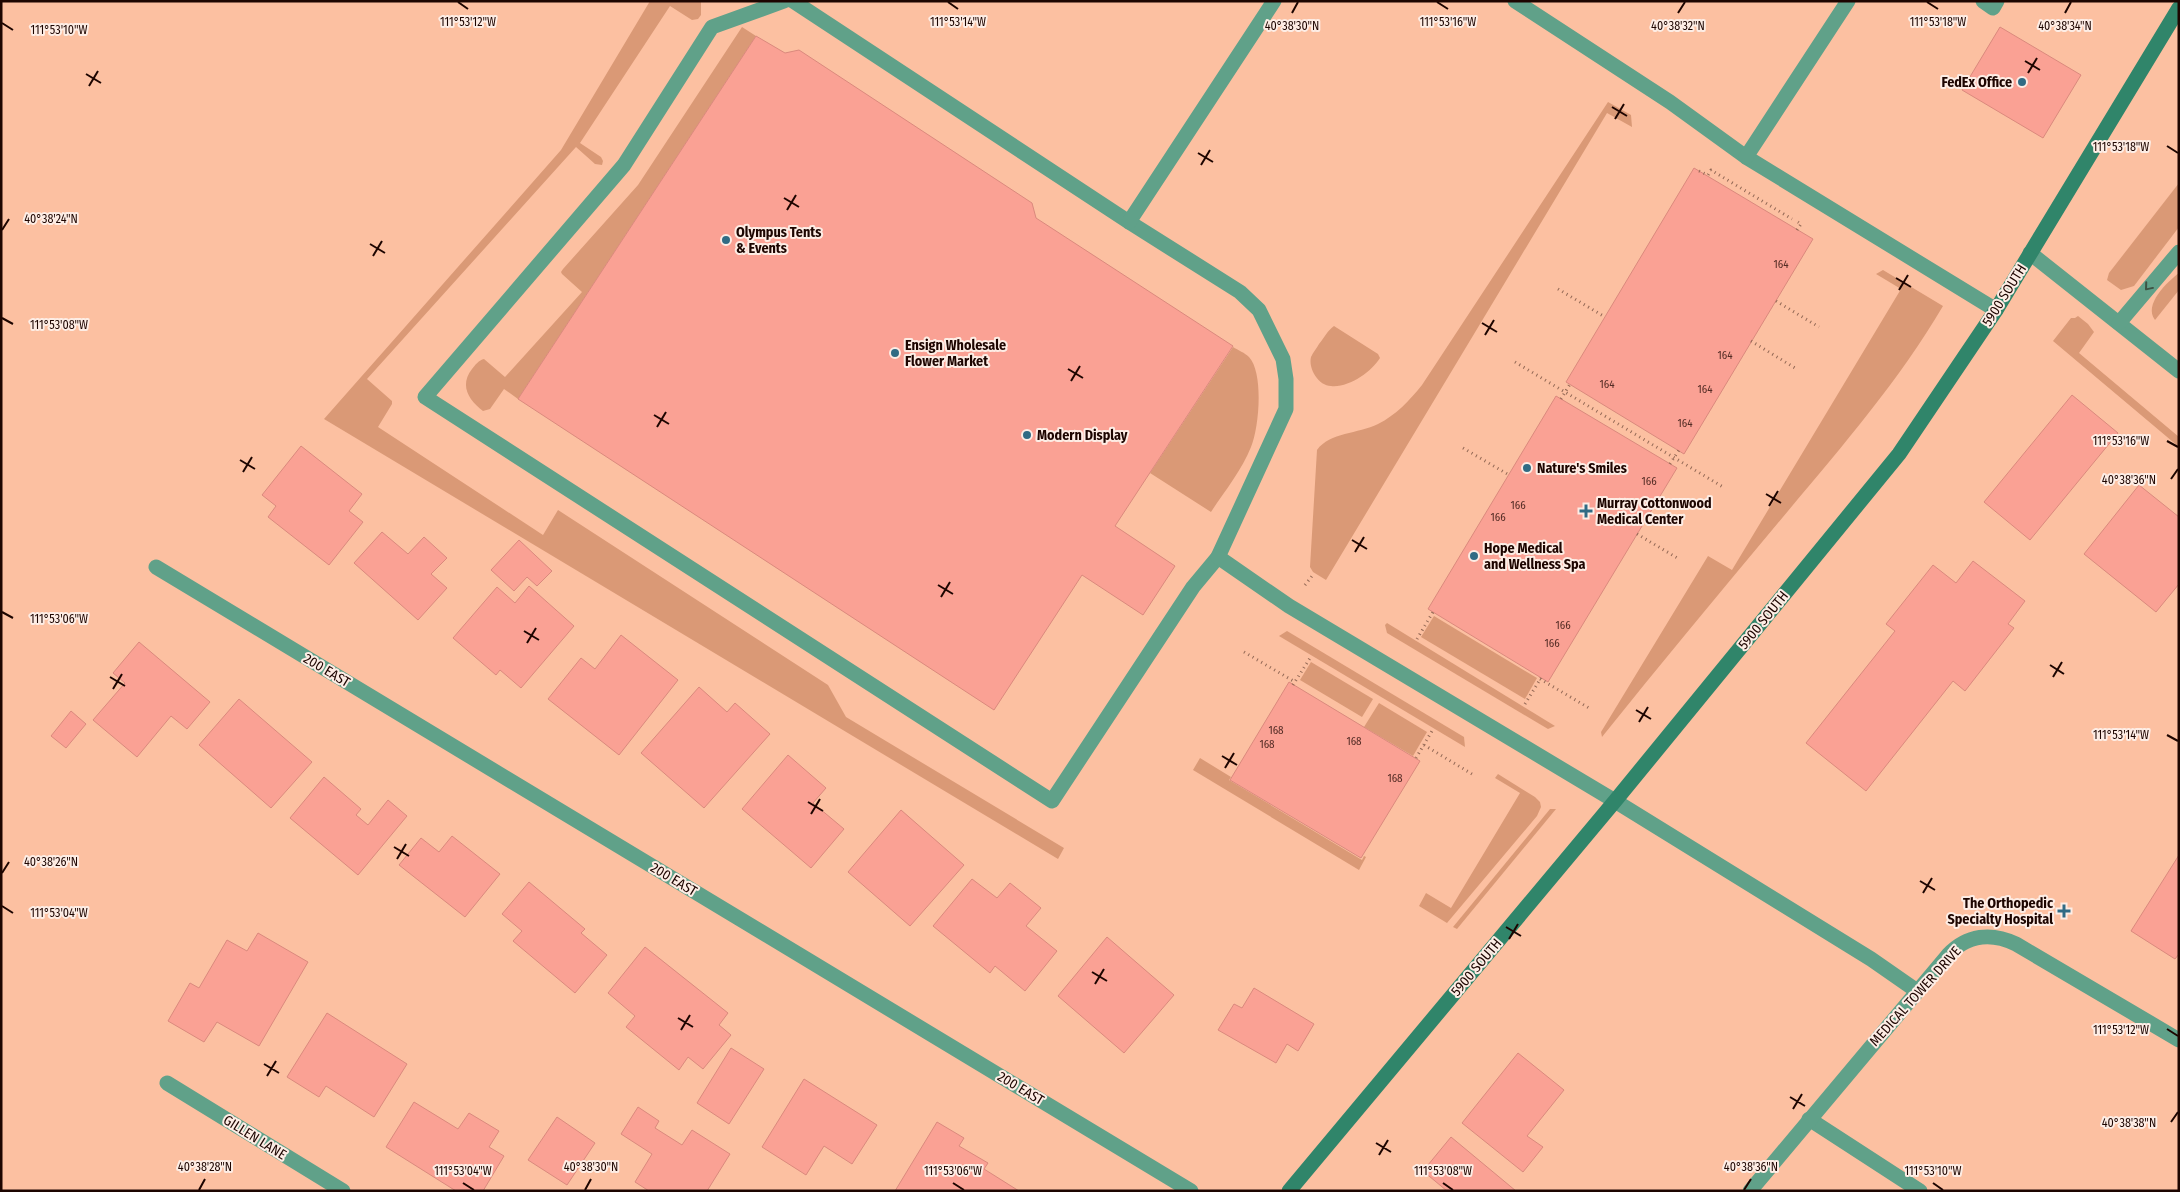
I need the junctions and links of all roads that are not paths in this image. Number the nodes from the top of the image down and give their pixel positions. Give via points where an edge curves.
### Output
1 (784, 1) edge
2 (793, 1) edge
3 (1274, 1) edge
4 (1515, 1) edge
5 (1848, 1) edge
6 (1983, 1) edge
7 (1997, 1) edge
8 (2179, 8) edge
9 (1746, 157) junction
10 (1129, 222) junction
11 (2030, 252) junction
12 (2179, 252) edge
13 (1996, 310) junction
14 (2119, 323) junction
15 (2179, 372) edge
16 (1218, 557) junction
17 (156, 567) dead end
18 (1615, 801) junction
19 (1917, 991) junction
20 (2179, 1040) edge
21 (168, 1083) dead end
22 (1809, 1119) junction
23 (343, 1191) edge
24 (1191, 1191) edge
25 (1289, 1191) edge
26 (1750, 1191) edge
27 (1920, 1191) edge

1 - 16 street via 712,27 624,165 425,397 1052,801 1193,587
2 - 10 street
3 - 10 street
4 - 9 street via 1670,102
5 - 9 street
6 - 7 street via 1993,8
8 - 11 main road, 5900 SOUTH
9 - 13 street
10 - 16 street via 1240,292 1259,310 1283,359 1286,409
11 - 13 main road, 5900 SOUTH
11 - 14 street
12 -> 14 street
13 - 18 main road, 5900 SOUTH via 1899,454
14 - 15 street
16 - 18 street via 1289,606
17 - 24 street, 200 EAST
18 - 19 street via 1871,959
18 - 25 main road, 5900 SOUTH
19 - 20 street, MEDICAL TOWER DRIVE via 1956,947 1975,938 1996,937 2054,965
19 - 22 street, MEDICAL TOWER DRIVE
21 - 23 street, GILLEN LANE
22 - 26 street, MEDICAL TOWER DRIVE
22 - 27 street

